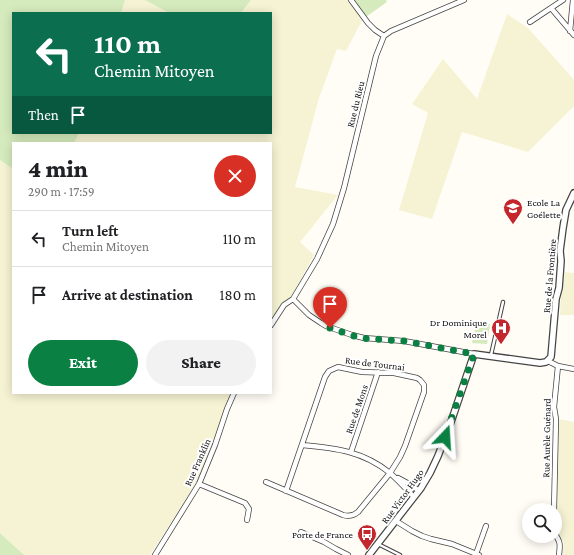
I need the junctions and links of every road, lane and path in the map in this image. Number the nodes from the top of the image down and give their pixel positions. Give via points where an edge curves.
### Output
1 (351, 0) edge
2 (464, 0) edge
3 (563, 0) edge
4 (573, 0) edge
5 (551, 8) junction
6 (530, 22) dead end
7 (570, 30) junction
8 (574, 35) edge
9 (384, 36) junction
10 (574, 193) edge
11 (293, 299) junction
12 (503, 302) dead end
13 (272, 323) edge
14 (474, 354) junction
15 (491, 356) junction
16 (548, 361) junction
17 (558, 366) junction
18 (574, 369) edge
19 (378, 372) junction
20 (234, 394) edge
21 (302, 445) junction
22 (351, 452) junction
23 (390, 473) junction
24 (266, 482) dead end
25 (199, 484) junction
26 (286, 491) junction
27 (419, 491) junction
28 (414, 497) junction
29 (554, 503) edge
30 (247, 520) dead end
31 (396, 521) junction
32 (486, 526) dead end
33 (302, 532) dead end
34 (560, 543) edge
35 (378, 544) junction
36 (477, 554) edge
37 (154, 555) edge
38 (348, 555) edge
39 (369, 555) edge
40 (400, 555) edge
41 (559, 555) edge

1 - 9 street via 368,23
2 - 9 street
3 - 5 street
4 - 7 street
5 - 6 street
5 - 7 street
7 - 8 street
9 - 11 street, Rue du Rieu via 376,56 334,224
10 - 16 street, Rue de la Frontière via 564,221 559,288 551,356
11 - 13 street via 284,305
11 - 14 street via 321,323 352,335 404,341
12 - 15 lane
14 - 15 street
14 - 27 street, Rue Victor Hugo via 438,456
15 - 16 street via 540,363
16 - 17 street
17 - 18 street
17 - 29 street, Rue Aurèle Guénard via 554,406
19 - 21 street, Rue de Tournai via 362,372 341,367 329,371
19 - 22 street, Rue de Mons
19 - 23 street, Rue de Tournai via 417,378 424,388 405,446
20 - 25 street, Rue Franklin
21 - 22 street
21 - 26 street, Rue de Tournai
22 - 23 street
23 - 26 street, Rue de Tournai via 358,512 351,516
23 - 27 street
23 - 28 street
24 - 26 street, Rue de Tournai
25 - 30 street via 245,503 249,509
25 - 37 street, Rue Franklin
27 - 28 street, Rue Victor Hugo
28 - 31 street, Rue Victor Hugo
31 - 35 street, Rue Victor Hugo
31 - 36 street via 422,536
32 - 36 street
33 - 38 street
34 - 41 street
35 - 39 street, Rue Victor Hugo
35 - 40 lane

